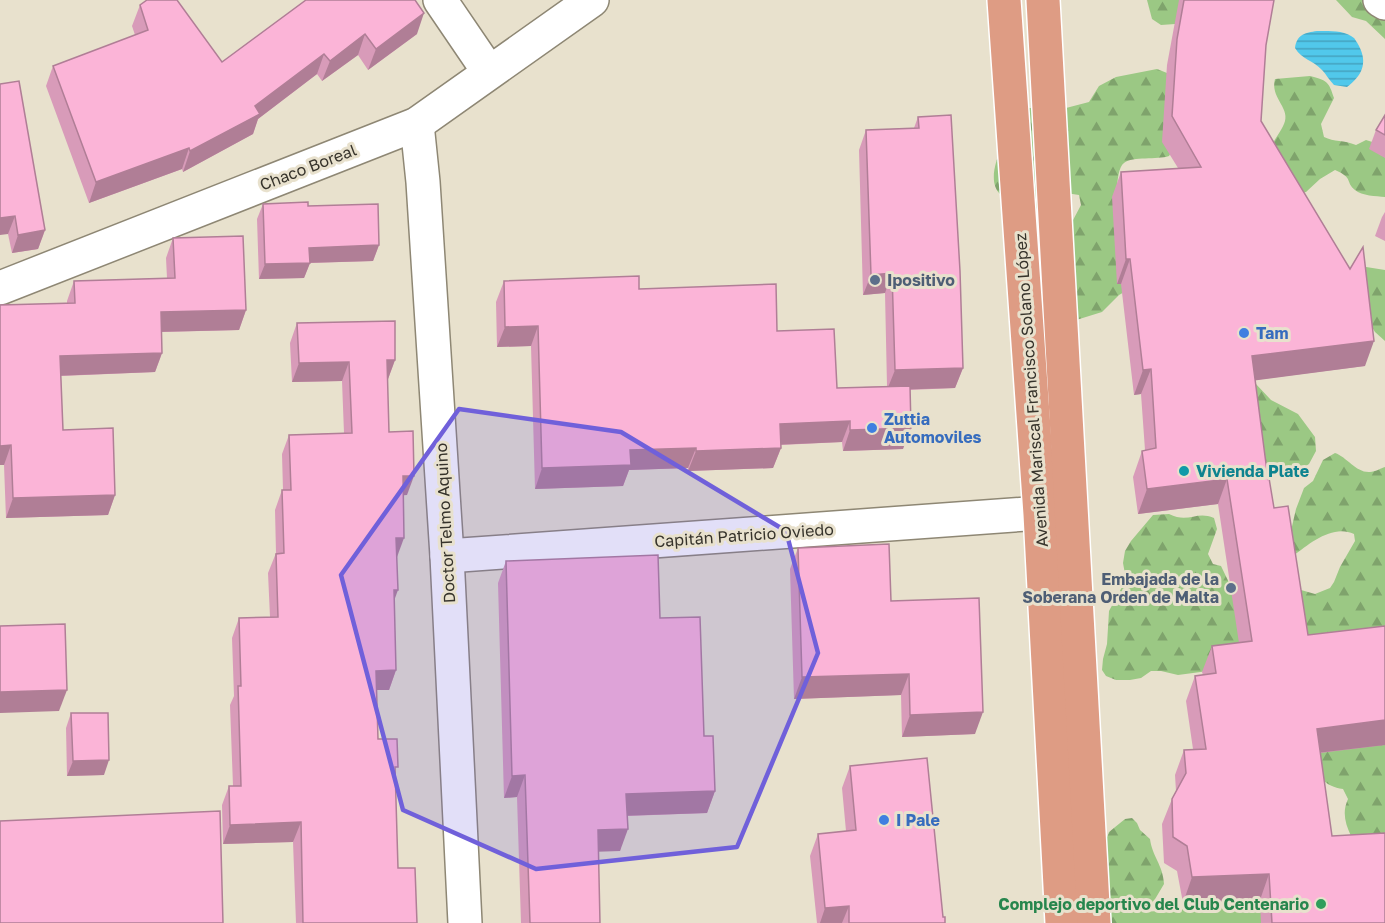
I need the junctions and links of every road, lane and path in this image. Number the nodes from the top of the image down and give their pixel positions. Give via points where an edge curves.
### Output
1 (440, 0) edge
2 (592, 0) edge
3 (1004, 0) edge
4 (1043, 0) edge
5 (1380, 0) edge
6 (1385, 3) edge
7 (489, 72) junction
8 (417, 124) junction
9 (0, 288) edge
10 (1055, 512) junction
11 (447, 556) junction
12 (465, 923) edge
13 (1062, 923) edge
14 (1094, 923) edge

1 - 7 street
2 - 7 street, Chaco Boreal
3 - 10 highway, Avenida Mariscal Francisco Solano López
4 - 10 highway, Avenida Mariscal Francisco Solano López
5 - 6 street
7 - 8 street, Chaco Boreal
8 - 9 street, Chaco Boreal
8 - 11 street, Doctor Telmo Aquino
10 - 11 street, Capitán Patricio Oviedo
10 - 13 highway, Avenida Mariscal Francisco Solano López
10 - 14 highway, Avenida Mariscal Francisco Solano López
11 - 12 street, Doctor Telmo Aquino

